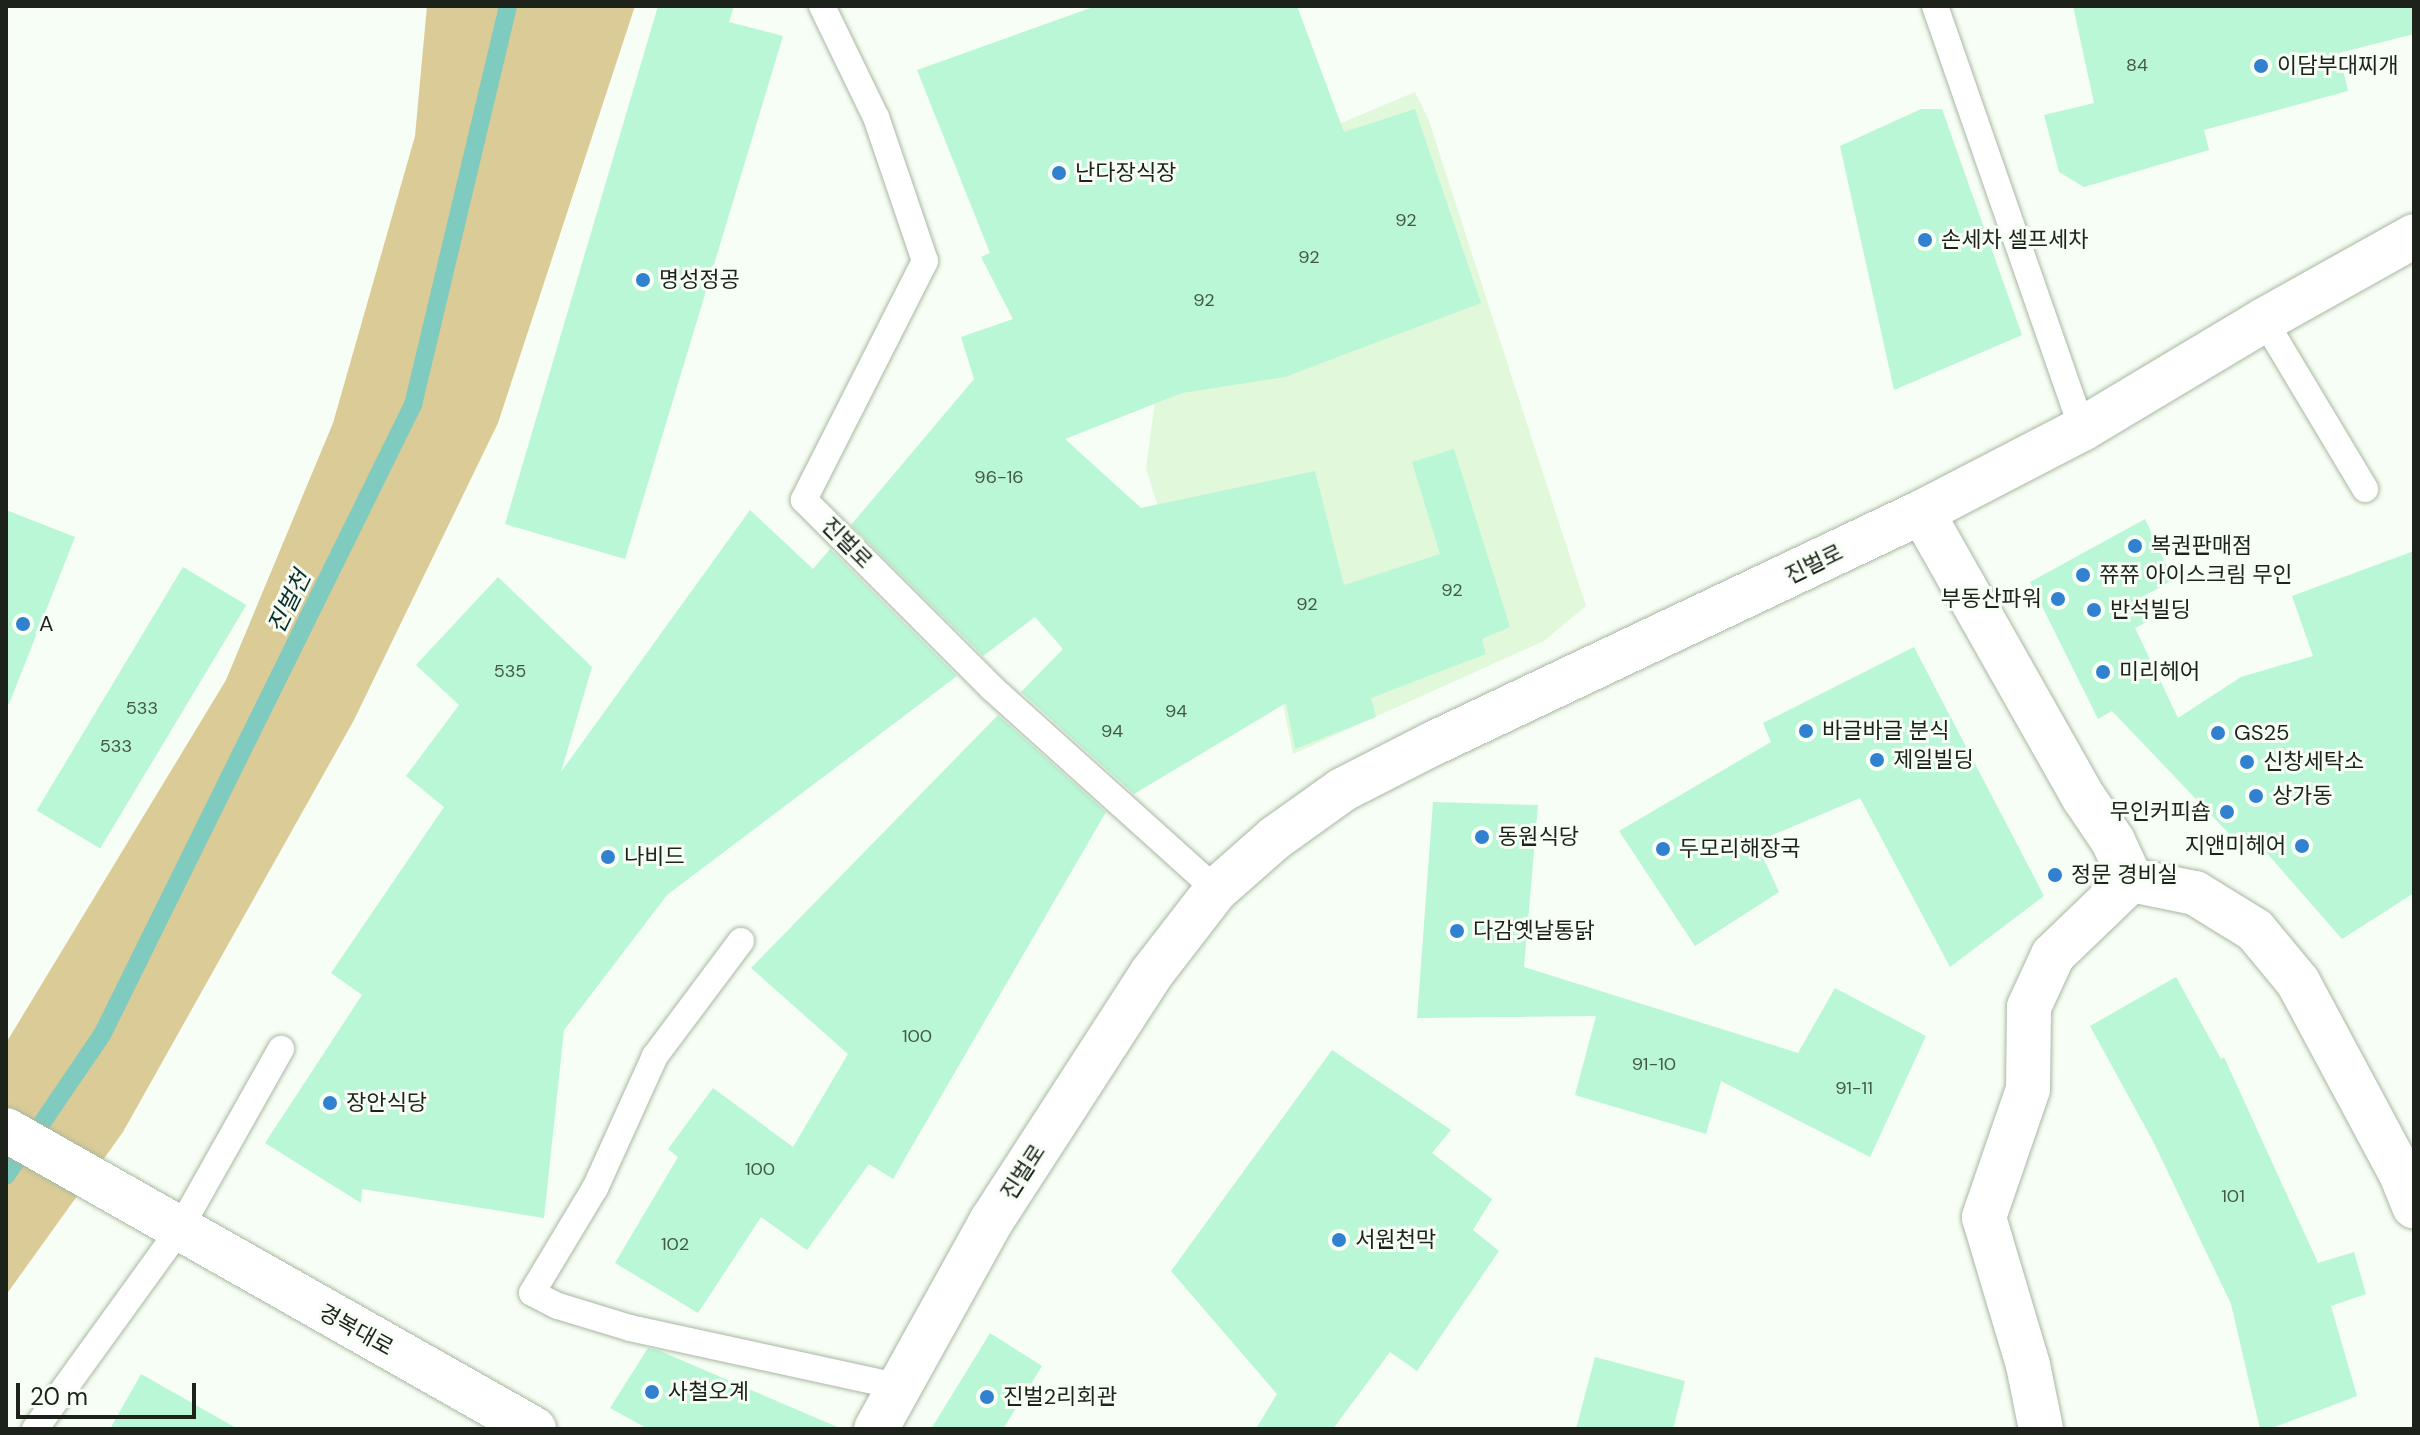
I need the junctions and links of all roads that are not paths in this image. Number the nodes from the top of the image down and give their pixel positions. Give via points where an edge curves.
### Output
1 (822, 6) edge
2 (1935, 6) edge
3 (2414, 236) edge
4 (2264, 320) junction
5 (2082, 429) junction
6 (2365, 489) dead end
7 (1922, 512) junction
8 (2131, 880) junction
9 (1216, 890) junction
10 (741, 941) dead end
11 (281, 1049) dead end
12 (6, 1130) edge
13 (2414, 1207) edge
14 (166, 1223) junction
15 (900, 1387) junction
16 (35, 1429) edge
17 (534, 1429) edge
18 (877, 1429) edge
19 (2041, 1429) edge

1 - 9 lane, 진벌로 via 876,117 925,261 804,500 992,688
2 - 5 lane
3 - 4 street, 진벌로
4 - 5 street, 진벌로
4 - 6 lane
5 - 7 street, 진벌로
7 - 8 street
7 - 9 street, 진벌로 via 1342,790 1275,838
8 - 13 street via 2195,893 2255,930 2298,982
8 - 19 street via 2053,955 2029,1007 2028,1089 1984,1217 2028,1365
9 - 15 street, 진벌로 via 1151,974 992,1220
10 - 15 lane via 655,1056 595,1188 532,1293 630,1328
11 - 14 lane
12 - 14 street, 경복대로
14 - 16 lane
14 - 17 street, 경복대로
15 - 18 street, 진벌로

